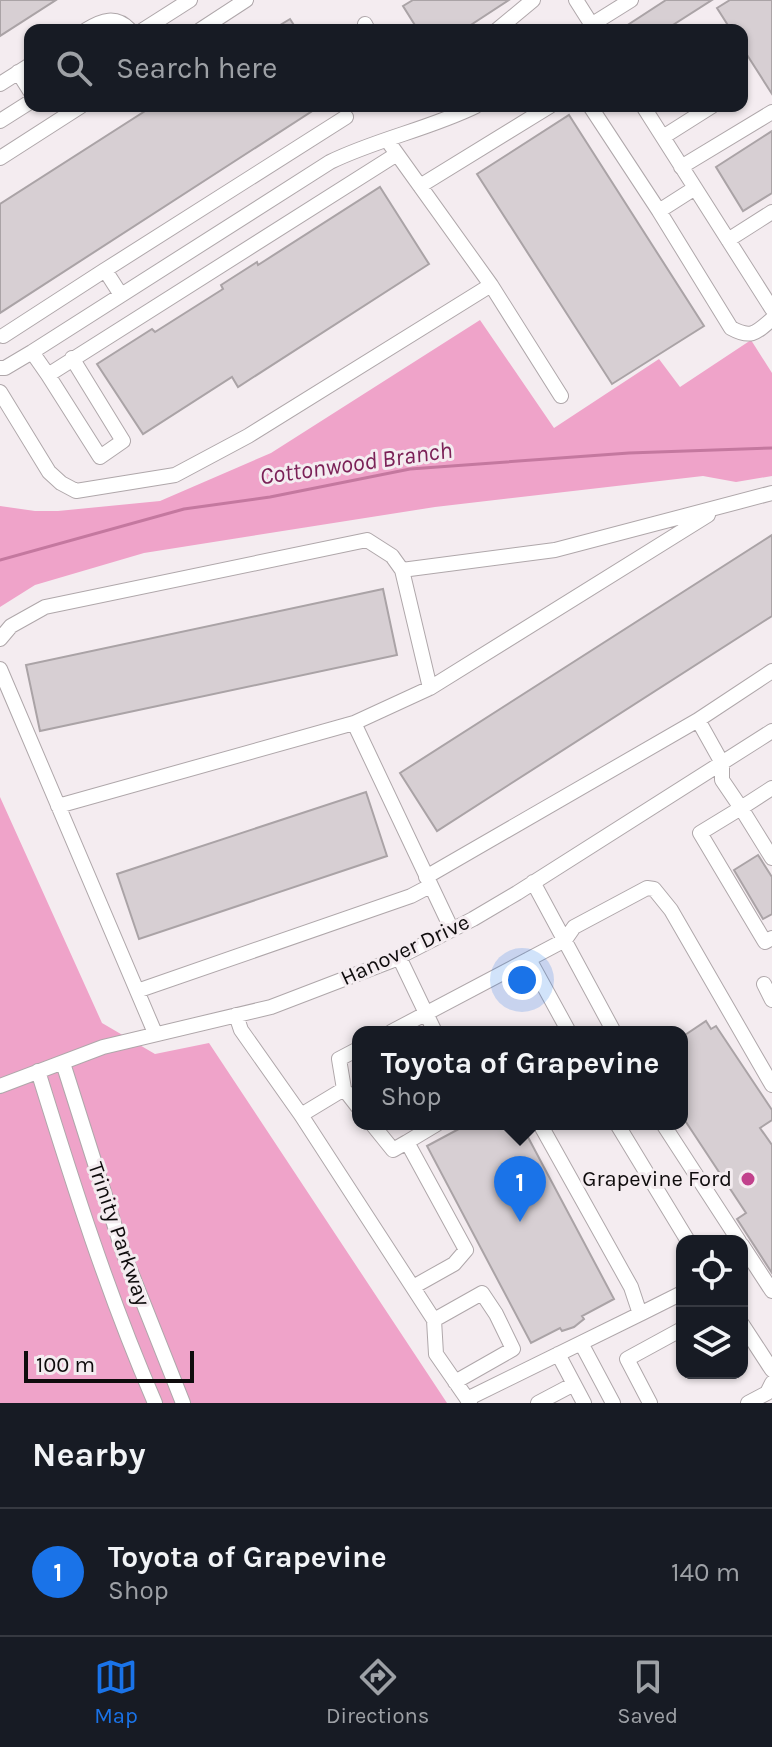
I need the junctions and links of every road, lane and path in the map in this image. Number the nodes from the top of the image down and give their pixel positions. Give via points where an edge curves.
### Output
1 (190, 0) edge
2 (246, 0) edge
3 (533, 0) edge
4 (576, 0) edge
5 (631, 0) edge
6 (99, 24) edge
7 (123, 24) edge
8 (152, 24) edge
9 (209, 24) edge
10 (504, 24) edge
11 (591, 24) edge
12 (598, 24) edge
13 (24, 69) edge
14 (0, 84) edge
15 (24, 106) edge
16 (72, 112) edge
17 (464, 112) edge
18 (540, 112) edge
19 (594, 112) edge
20 (647, 112) edge
21 (703, 112) edge
22 (772, 112) edge
23 (346, 117) dead end
24 (0, 121) edge
25 (663, 137) junction
26 (387, 140) junction
27 (397, 154) junction
28 (0, 158) edge
29 (681, 167) junction
30 (244, 182) junction
31 (420, 186) junction
32 (695, 188) junction
33 (258, 208) junction
34 (659, 211) junction
35 (772, 212) edge
36 (270, 233) junction
37 (728, 240) junction
38 (105, 270) junction
39 (491, 285) junction
40 (121, 295) junction
41 (772, 309) edge
42 (772, 319) edge
43 (3, 336) dead end
44 (32, 352) junction
45 (72, 358) junction
46 (1, 372) edge
47 (48, 375) junction
48 (0, 392) edge
49 (561, 396) dead end
50 (772, 493) edge
51 (721, 507) junction
52 (402, 570) junction
53 (0, 639) edge
54 (0, 669) edge
55 (772, 671) edge
56 (430, 688) junction
57 (698, 720) junction
58 (354, 723) junction
59 (772, 731) edge
60 (722, 763) junction
61 (772, 788) edge
62 (58, 806) junction
63 (741, 808) junction
64 (772, 858) edge
65 (428, 881) junction
66 (533, 882) junction
67 (452, 930) junction
68 (772, 938) edge
69 (565, 940) junction
70 (399, 957) junction
71 (529, 959) junction
72 (764, 984) dead end
73 (137, 991) junction
74 (772, 1000) edge
75 (426, 1014) junction
76 (236, 1015) junction
77 (403, 1026) edge
78 (432, 1026) edge
79 (566, 1026) edge
80 (611, 1026) edge
81 (155, 1033) junction
82 (352, 1052) edge
83 (63, 1063) junction
84 (38, 1071) junction
85 (772, 1085) edge
86 (0, 1086) edge
87 (344, 1089) junction
88 (352, 1099) edge
89 (301, 1115) junction
90 (377, 1130) edge
91 (427, 1130) edge
92 (543, 1130) edge
93 (621, 1130) edge
94 (667, 1130) edge
95 (407, 1142) junction
96 (684, 1235) edge
97 (736, 1235) edge
98 (748, 1254) edge
99 (413, 1287) junction
100 (772, 1291) edge
101 (676, 1296) edge
102 (640, 1314) junction
103 (434, 1320) junction
104 (676, 1332) edge
105 (748, 1333) edge
106 (581, 1343) junction
107 (558, 1354) junction
108 (772, 1370) edge
109 (455, 1382) junction
110 (772, 1383) edge
111 (574, 1384) junction
112 (468, 1401) edge
113 (155, 1403) edge
114 (183, 1403) edge
115 (538, 1403) edge
116 (584, 1403) edge
117 (613, 1403) edge
118 (650, 1403) edge
119 (748, 1403) edge

1 - 8 street
2 - 9 street
3 - 10 street
4 - 11 street
5 - 12 street
6 - 7 street via 109,19
13 - 14 street
15 - 24 street
16 - 28 street
17 - 26 street
18 - 31 street
19 - 34 street
20 - 25 street
21 - 25 street
22 - 29 street
23 - 30 street
25 - 29 street
26 - 27 street
26 - 33 street via 330,162
27 - 31 street
27 - 36 street
29 - 32 street
30 - 33 street
30 - 38 street
31 - 39 street
32 - 34 street
32 - 37 street
33 - 36 street
33 - 40 street
34 - 42 street via 731,328 755,333
35 - 37 street
36 - 45 street
37 - 41 street
38 - 40 street
38 - 43 street
39 - 48 street via 248,436 175,475 76,491 49,472
39 - 49 street
40 - 44 street
44 - 46 street
44 - 47 street
45 - 47 street
45 - 47 street via 123,441 112,449 100,457
50 - 51 street
51 - 52 street via 555,550
51 - 56 street
52 - 53 street via 392,556 367,540 45,607 11,626
52 - 56 street
54 - 62 street
55 - 57 street
56 - 58 street
57 - 60 street
57 - 65 street
58 - 62 street
58 - 65 street
59 - 60 street, Hanover Drive
60 - 63 street via 722,780
60 - 66 street, Hanover Drive
61 - 63 street
62 - 73 street
63 - 64 street
63 - 68 street via 700,833 765,942
65 - 67 street
65 - 73 street via 411,896
66 - 67 street, Hanover Drive
66 - 69 street
67 - 70 street, Hanover Drive
69 - 71 street
69 - 80 street
69 - 85 street via 574,927 654,889
70 - 75 street
70 - 76 street, Hanover Drive via 317,991
71 - 75 street
71 - 79 street
72 - 74 street
73 - 81 street
75 - 77 street
75 - 78 street
76 - 81 street, Hanover Drive
76 - 89 street
81 - 83 street, Hanover Drive
82 - 87 street via 339,1059
83 - 84 street, Hanover Drive
83 - 114 street, Trinity Parkway via 123,1252
84 - 86 street, Hanover Drive
84 - 113 street, Trinity Parkway via 87,1229
87 - 88 street
87 - 89 street
89 - 99 street
90 - 95 street via 393,1150
91 - 95 street
92 - 102 street via 631,1287
93 - 96 street
94 - 97 street
95 - 99 street via 466,1250 454,1264
98 - 100 street
99 - 103 street
101 - 102 street
102 - 106 street
103 - 109 street via 436,1354
103 - 109 street via 482,1293 513,1349
104 - 118 street via 627,1359
105 - 108 street
106 - 107 street
106 - 117 street
107 - 111 street
107 - 112 street
109 - 112 street
110 - 119 street via 767,1393
111 - 115 street
111 - 116 street

